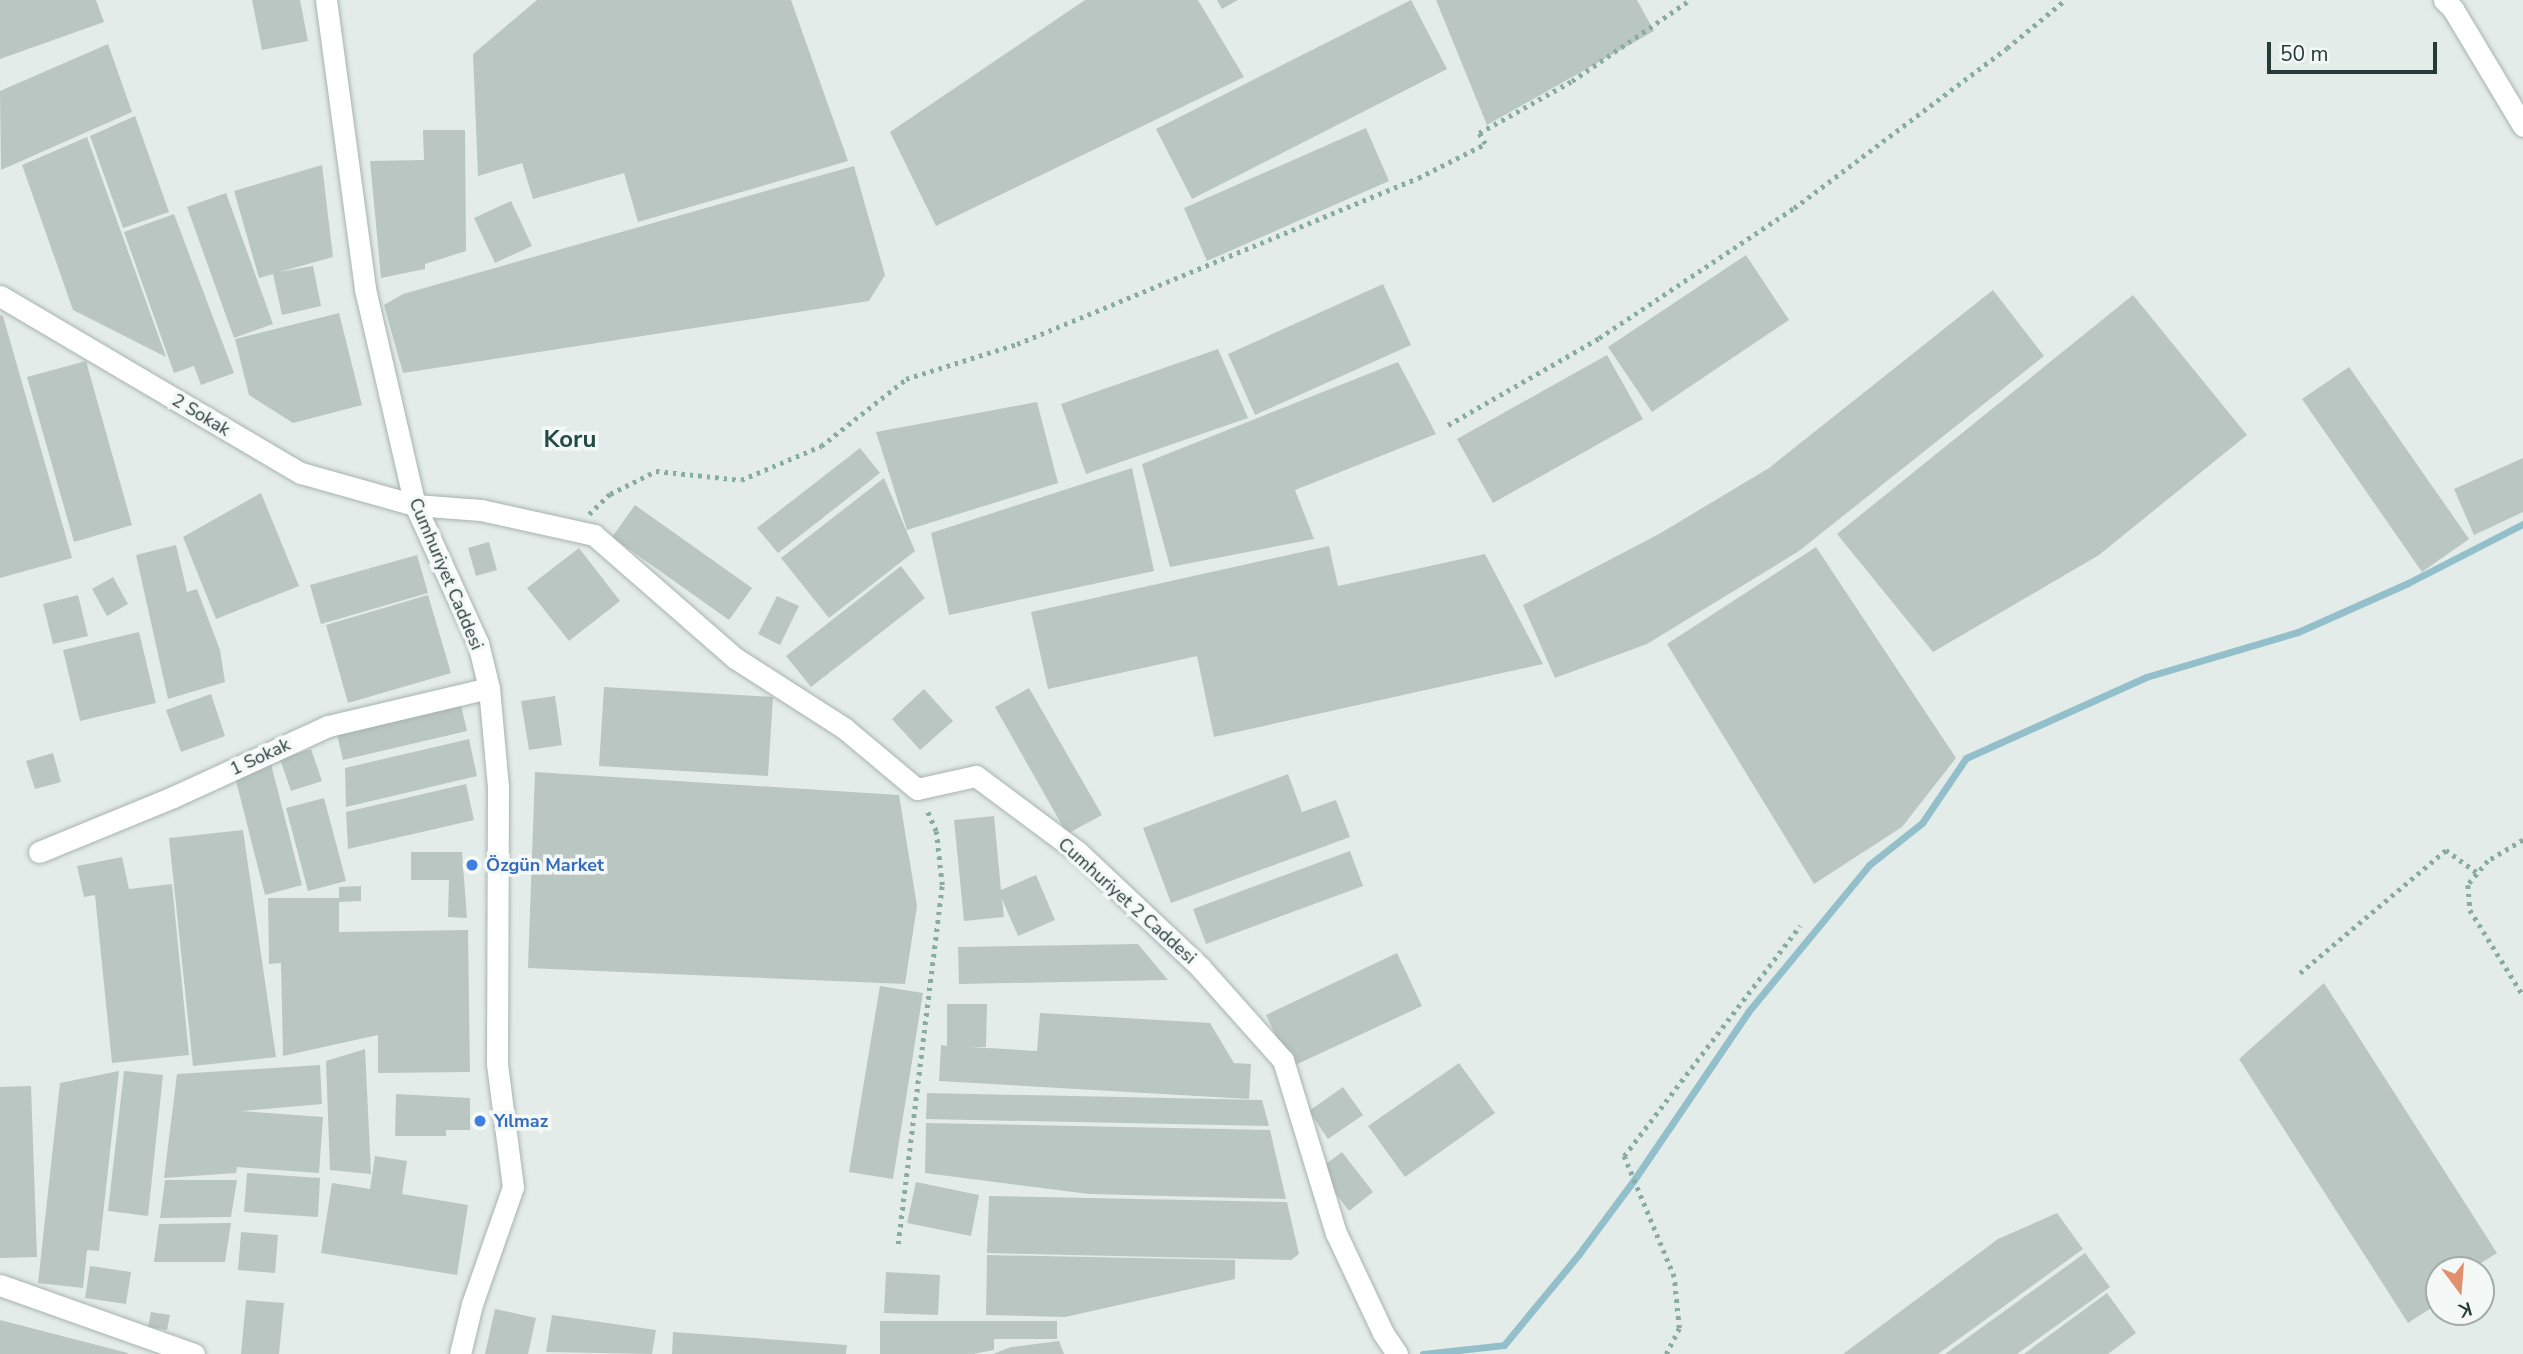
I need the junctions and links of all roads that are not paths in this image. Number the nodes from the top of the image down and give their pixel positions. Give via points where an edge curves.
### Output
1 (326, 0) edge
2 (2444, 0) edge
3 (2523, 126) edge
4 (0, 296) edge
5 (415, 505) junction
6 (489, 688) junction
7 (40, 852) dead end
8 (0, 1285) edge
9 (194, 1354) edge
10 (460, 1354) edge
11 (1397, 1354) edge

1 - 5 street, Cumhuriyet Caddesi via 365,289
2 - 3 street
4 - 5 street, 2 Sokak via 300,473
5 - 6 street, Cumhuriyet Caddesi via 478,643
5 - 11 street, Cumhuriyet 2 Caddesi via 481,510 594,535 735,658 844,728 917,789 976,776 1078,852 1200,967 1283,1060 1336,1233
6 - 7 street, 1 Sokak via 328,726
6 - 10 street, Cumhuriyet Caddesi via 498,786 497,1064 513,1187 472,1304
8 - 9 street

